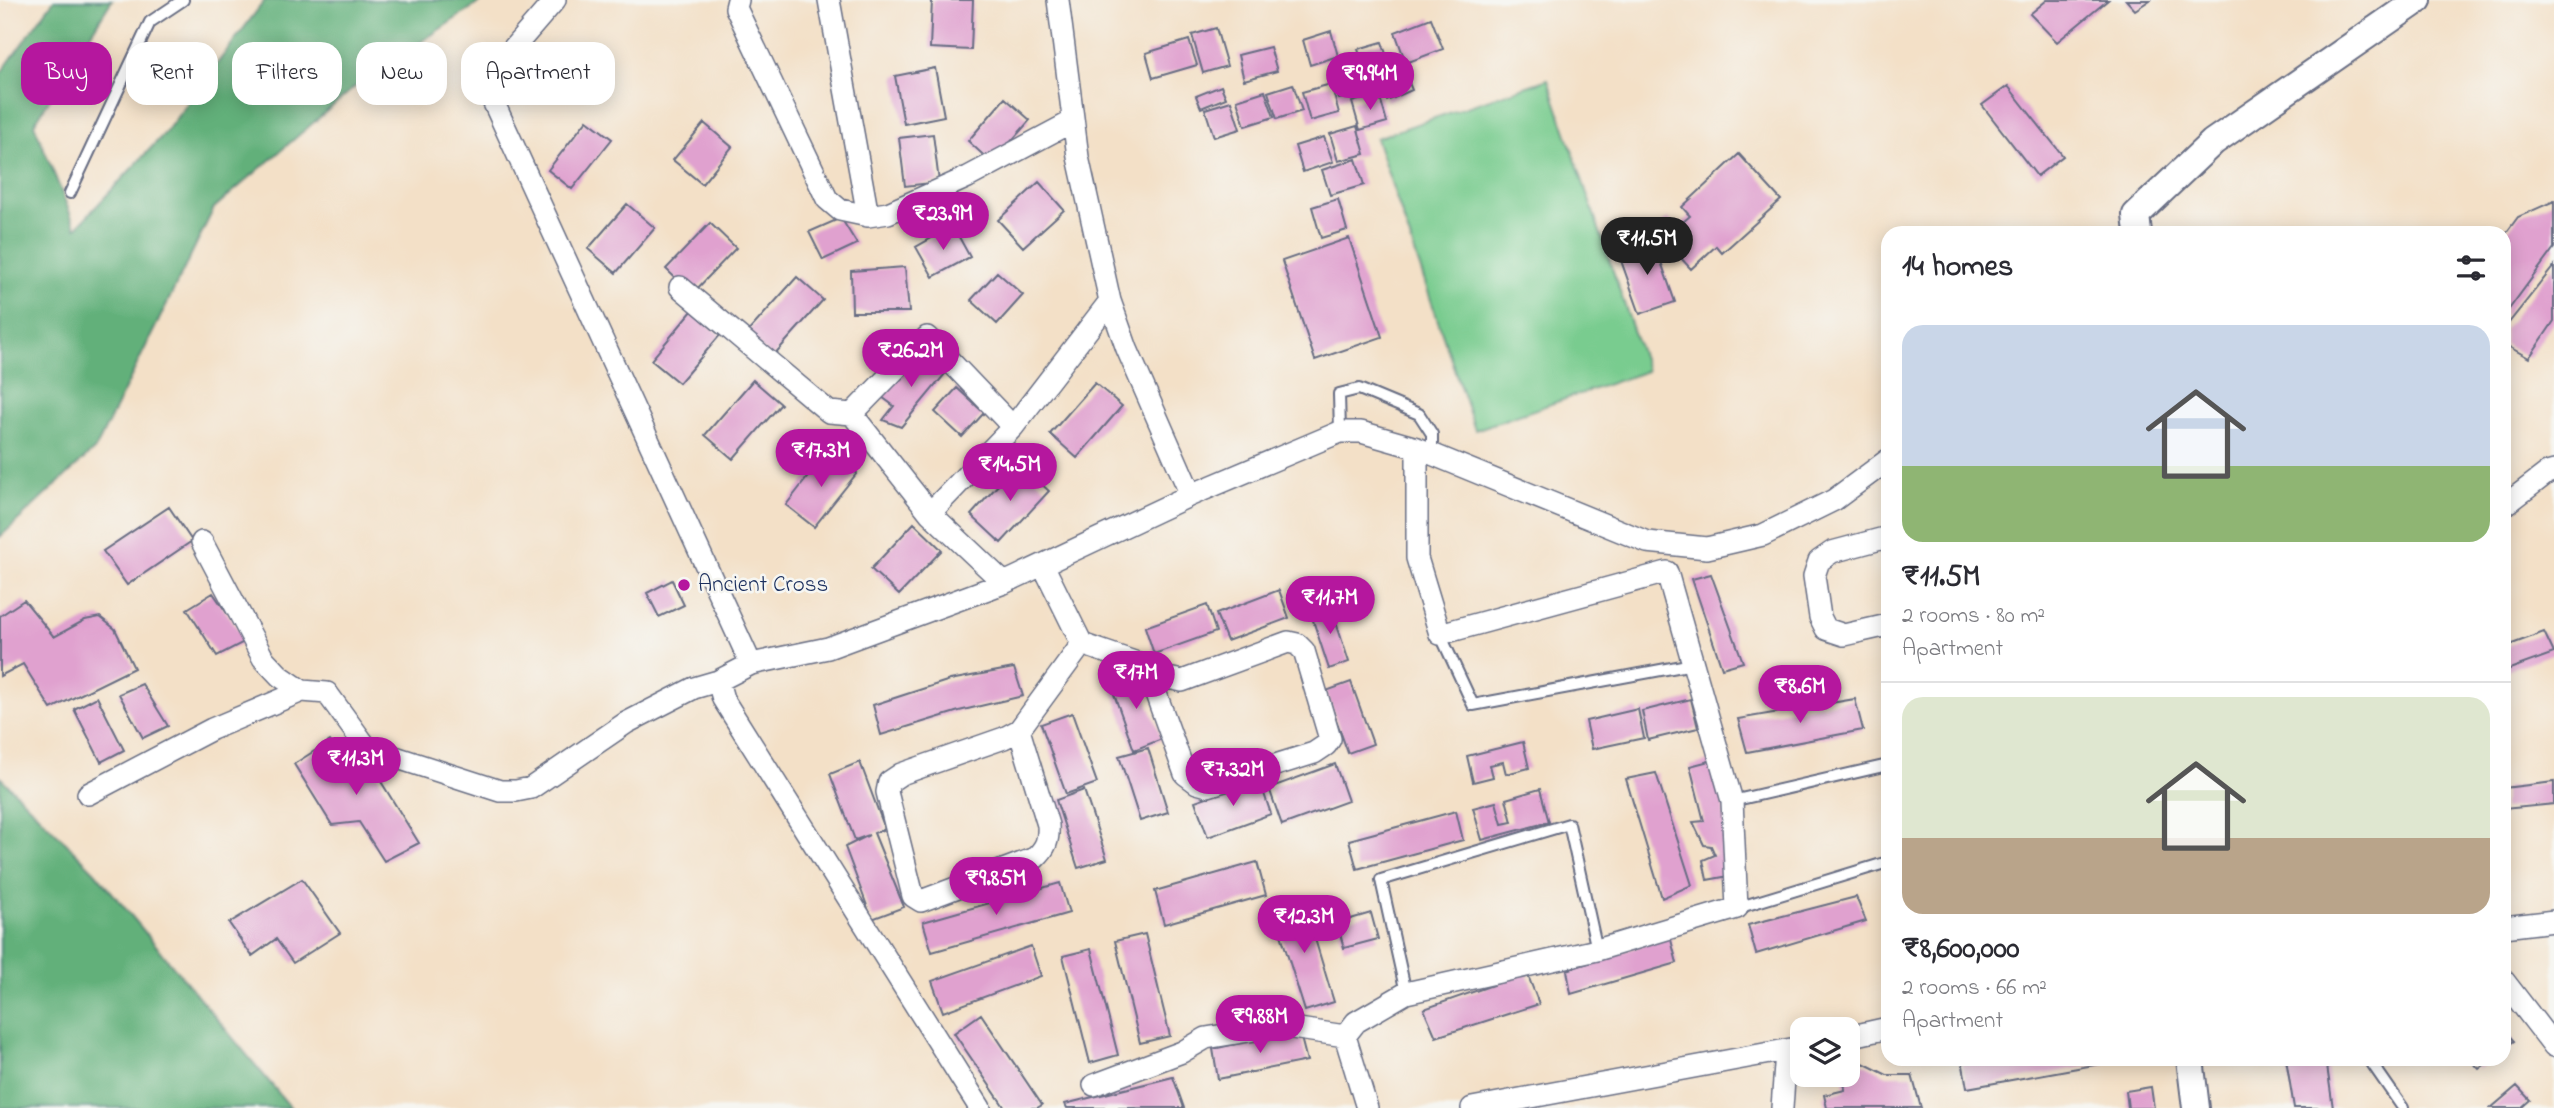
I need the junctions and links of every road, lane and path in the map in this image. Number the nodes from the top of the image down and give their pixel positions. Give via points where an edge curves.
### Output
1 (183, 0) edge
2 (555, 0) edge
3 (738, 0) edge
4 (828, 0) edge
5 (1058, 0) edge
6 (2418, 0) edge
7 (1073, 121) junction
8 (70, 193) dead end
9 (867, 216) junction
10 (2133, 226) edge
11 (680, 287) dead end
12 (1110, 301) junction
13 (852, 414) junction
14 (1013, 427) junction
15 (1340, 432) junction
16 (1425, 451) junction
17 (1881, 465) edge
18 (2554, 471) edge
19 (1191, 495) junction
20 (2511, 501) edge
21 (930, 513) junction
22 (1881, 539) edge
23 (202, 542) dead end
24 (1043, 565) junction
25 (1004, 583) junction
26 (1881, 627) edge
27 (1440, 634) junction
28 (1082, 644) junction
29 (751, 664) junction
30 (1693, 664) junction
31 (1146, 666) junction
32 (718, 681) junction
33 (302, 691) junction
34 (1019, 730) junction
35 (1881, 767) edge
36 (88, 794) dead end
37 (1732, 801) junction
38 (1881, 864) edge
39 (1737, 908) junction
40 (2554, 921) edge
41 (2511, 926) edge
42 (1597, 950) junction
43 (2511, 990) edge
44 (1406, 993) junction
45 (1881, 1030) edge
46 (1860, 1034) edge
47 (1345, 1036) junction
48 (2554, 1046) edge
49 (1790, 1050) edge
50 (2191, 1066) edge
51 (2375, 1066) edge
52 (1790, 1069) edge
53 (1094, 1085) dead end
54 (980, 1108) edge
55 (1367, 1108) edge
56 (1472, 1108) edge
57 (1782, 1108) edge
58 (2196, 1108) edge
59 (2403, 1108) edge

1 - 8 lane via 150,22
2 - 29 street via 504,59 493,101
3 - 9 street via 736,8 827,199 840,210
4 - 9 street
5 - 7 street
6 - 10 street via 2213,142
7 - 9 street via 908,205
7 - 12 street
11 - 13 street via 829,412
12 - 14 street
12 - 19 street
13 - 14 street via 927,337
13 - 21 street
14 - 21 street
15 - 16 street via 1360,432
15 - 16 lane via 1339,394 1359,389 1419,414 1432,434
15 - 19 street
16 - 17 street via 1647,542 1707,548 1763,535 1834,500
16 - 27 street via 1417,558
18 - 20 street
19 - 24 street
21 - 25 street
22 - 26 street via 1832,552 1819,561 1814,576 1819,617 1826,629 1844,635
23 - 33 street via 263,658
24 - 25 street
24 - 28 street
25 - 29 street via 828,648
27 - 30 lane via 1473,705
27 - 30 street via 1667,572
28 - 31 street
28 - 34 street
29 - 32 street
30 - 37 street
31 - 31 street via 1182,681 1288,642 1297,644 1304,651 1330,739 1314,753 1208,786 1197,783 1185,774
32 - 33 street via 694,688 626,723 531,788 516,791 367,748 327,693
32 - 54 street via 723,699
33 - 36 street via 212,729
34 - 34 street via 889,782 887,792 913,896 922,901 1043,851 1049,839 1048,825
35 - 37 lane
37 - 39 street
38 - 39 lane
39 - 42 street
40 - 41 street
42 - 44 street
42 - 44 lane via 1569,824 1381,880
43 - 48 street
44 - 47 street via 1356,1021
45 - 46 street
47 - 53 street via 1279,1026 1206,1038 1182,1052
47 - 55 street
49 - 56 street
50 - 58 street
51 - 59 lane
52 - 57 street

